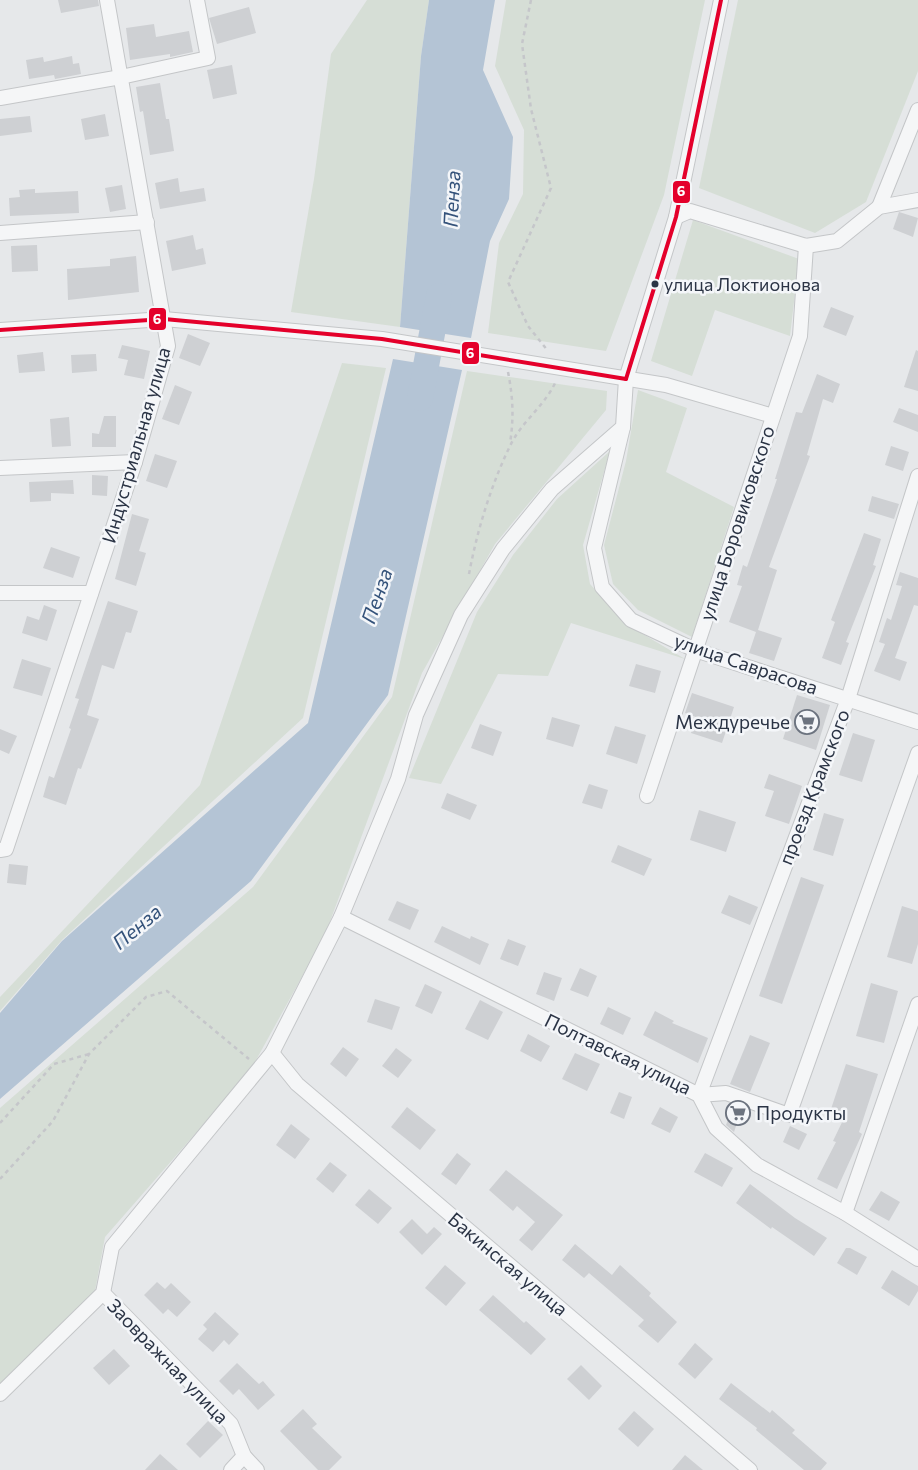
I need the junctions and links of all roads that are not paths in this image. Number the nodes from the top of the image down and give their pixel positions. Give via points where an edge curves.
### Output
1 (107, 0) edge
2 (197, 0) edge
3 (721, 0) edge
4 (121, 77) junction
5 (0, 98) edge
6 (918, 110) edge
7 (918, 200) edge
8 (879, 206) junction
9 (676, 217) junction
10 (147, 222) junction
11 (0, 233) edge
12 (806, 246) junction
13 (164, 319) junction
14 (0, 330) edge
15 (626, 379) junction
16 (773, 416) junction
17 (623, 427) junction
18 (135, 462) junction
19 (0, 468) edge
20 (918, 476) edge
21 (0, 593) edge
22 (91, 593) junction
23 (695, 650) junction
24 (848, 699) junction
25 (918, 722) edge
26 (918, 753) edge
27 (647, 796) dead end
28 (3, 850) edge
29 (341, 917) junction
30 (918, 1004) edge
31 (272, 1053) junction
32 (699, 1095) junction
33 (845, 1213) junction
34 (918, 1259) edge
35 (103, 1293) junction
36 (0, 1394) edge
37 (244, 1456) junction
38 (231, 1470) edge
39 (257, 1470) edge
40 (750, 1470) edge

1 - 4 street, Индустриальная улица
2 - 4 street via 208,58
3 - 9 street
4 - 5 street
4 - 10 street, Индустриальная улица
6 - 8 street
7 - 8 street
8 - 12 street via 837,241
9 - 12 street via 690,211
9 - 15 street, улица Саврасова
10 - 11 street
10 - 13 street, Индустриальная улица
12 - 16 street, улица Боровиковского via 800,336
13 - 14 street
13 - 15 street via 382,340 561,366
13 - 18 street, Индустриальная улица via 168,346
15 - 16 street via 666,385
15 - 17 street, улица Саврасова
16 - 23 street, улица Боровиковского
17 - 23 street, улица Саврасова via 594,548 602,587 631,620
17 - 29 street via 552,489 503,549 461,615 416,715 398,779
18 - 19 street
18 - 22 street, Индустриальная улица
20 - 24 street, проезд Крамского
21 - 22 street
22 - 28 street, Индустриальная улица
23 - 24 street, улица Саврасова
23 - 27 street, улица Боровиковского
24 - 25 street, улица Саврасова
24 - 32 street, проезд Крамского
26 - 32 street via 788,1115 726,1093
29 - 31 street
29 - 32 street, Полтавская улица
30 - 33 street
31 - 35 street via 112,1248
31 - 40 street, Бакинская улица via 297,1084
32 - 33 street, Полтавская улица via 716,1128 757,1164
33 - 34 street, Полтавская улица
35 - 36 street
35 - 37 street, Заовражная улица via 231,1424
37 - 38 street
37 - 39 street, Заовражная улица

